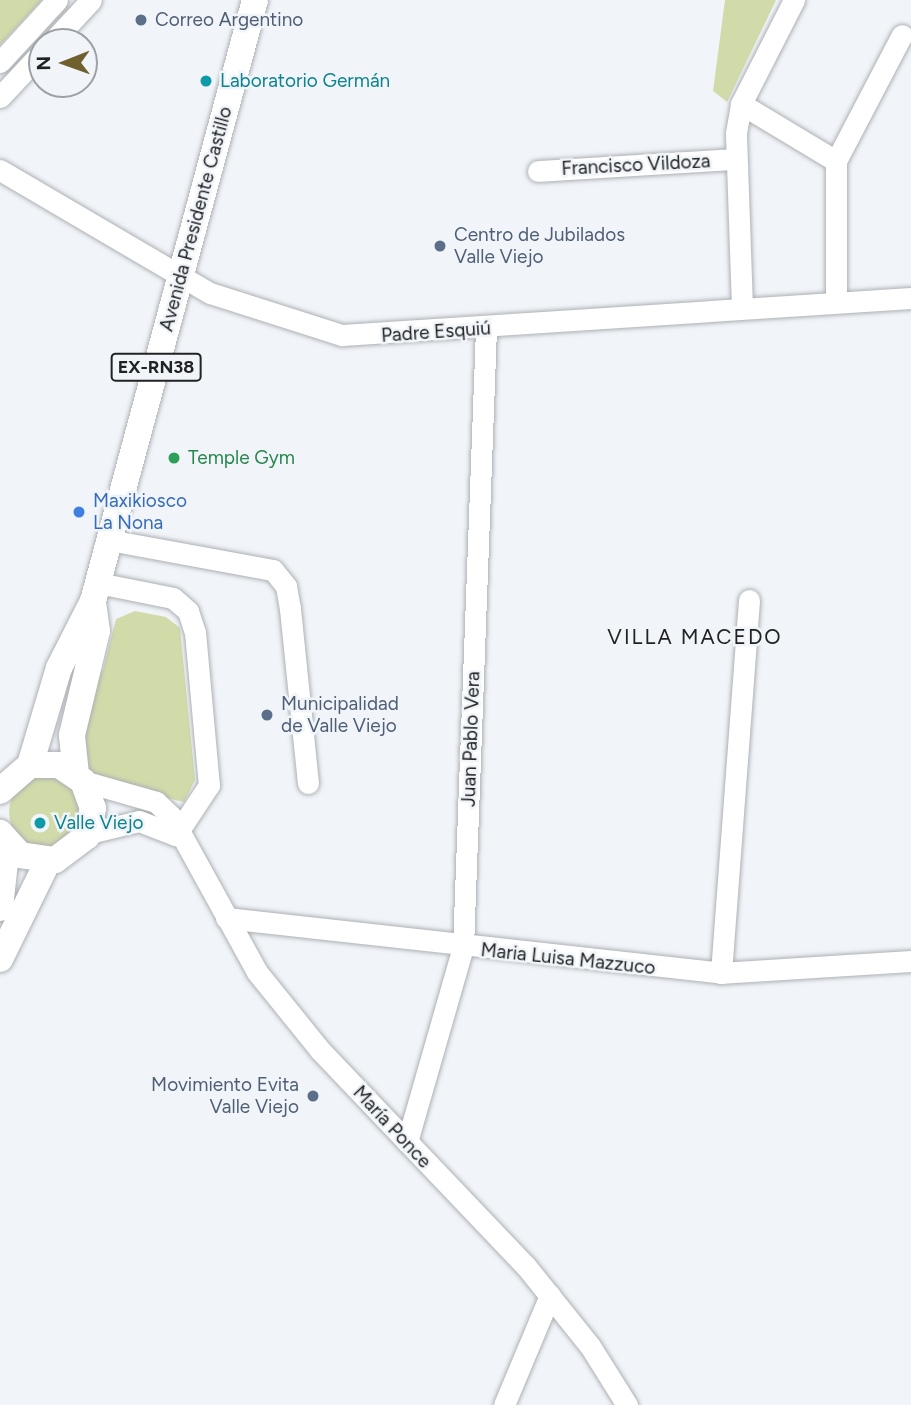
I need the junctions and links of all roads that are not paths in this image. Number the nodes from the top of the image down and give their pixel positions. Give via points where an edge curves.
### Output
1 (57, 0) edge
2 (91, 0) edge
3 (255, 0) edge
4 (794, 0) edge
5 (64, 28) edge
6 (902, 35) dead end
7 (0, 62) edge
8 (28, 67) edge
9 (0, 97) edge
10 (741, 104) junction
11 (734, 159) junction
12 (835, 161) junction
13 (0, 170) edge
14 (538, 171) dead end
15 (180, 276) junction
16 (911, 298) edge
17 (835, 303) junction
18 (742, 307) junction
19 (486, 329) junction
20 (109, 540) junction
21 (95, 592) junction
22 (748, 600) dead end
23 (30, 765) junction
24 (79, 778) junction
25 (308, 783) dead end
26 (0, 791) edge
27 (89, 833) junction
28 (176, 835) junction
29 (2, 838) edge
30 (48, 861) junction
31 (0, 908) edge
32 (226, 918) junction
33 (463, 947) junction
34 (0, 959) edge
35 (911, 961) edge
36 (721, 973) junction
37 (407, 1142) junction
38 (550, 1295) junction
39 (503, 1405) edge
40 (627, 1405) edge

1 - 7 street
2 - 5 street
3 - 15 main road, Avenida Presidente Castillo / EX-RN38
4 - 10 street
6 - 12 street
8 - 9 street
10 - 11 street
10 - 12 street
11 - 14 street, Francisco Vildoza
11 - 18 street
12 - 17 street
13 - 15 street, Padre Esquiú
15 - 19 street, Padre Esquiú via 317,331 369,336
15 - 20 main road, Avenida Presidente Castillo / EX-RN38
16 - 17 street, Padre Esquiú
17 - 18 street, Padre Esquiú
18 - 19 street, Padre Esquiú
19 - 33 street, Juan Pablo Vera
20 - 21 main road, Avenida Presidente Castillo / EX-RN38
20 - 25 street via 273,570 290,609
21 - 23 main road, Avenida Presidente Castillo / EX-RN38 via 59,668
21 - 24 main road, Avenida Presidente Castillo / EX-RN38 via 97,631 72,735
21 - 28 street via 173,598 188,611 195,632 209,785
22 - 36 street
23 - 24 main road via 59,765
23 - 26 main road
24 - 27 main road, EX-RN38 via 93,808
24 - 28 street, María Ponce via 156,802 172,816
27 - 28 street via 139,821
27 - 30 main road via 66,856
28 - 32 street, María Ponce
29 - 30 main road via 20,855
29 - 31 main road
30 - 34 main road
32 - 33 street, Maria Luisa Mazzuco
32 - 37 street, María Ponce via 257,972
33 - 36 street, Maria Luisa Mazzuco
33 - 37 street, Juan Pablo Vera
35 - 36 street, Maria Luisa Mazzuco
37 - 38 street, María Ponce
38 - 39 street
38 - 40 street, María Ponce

